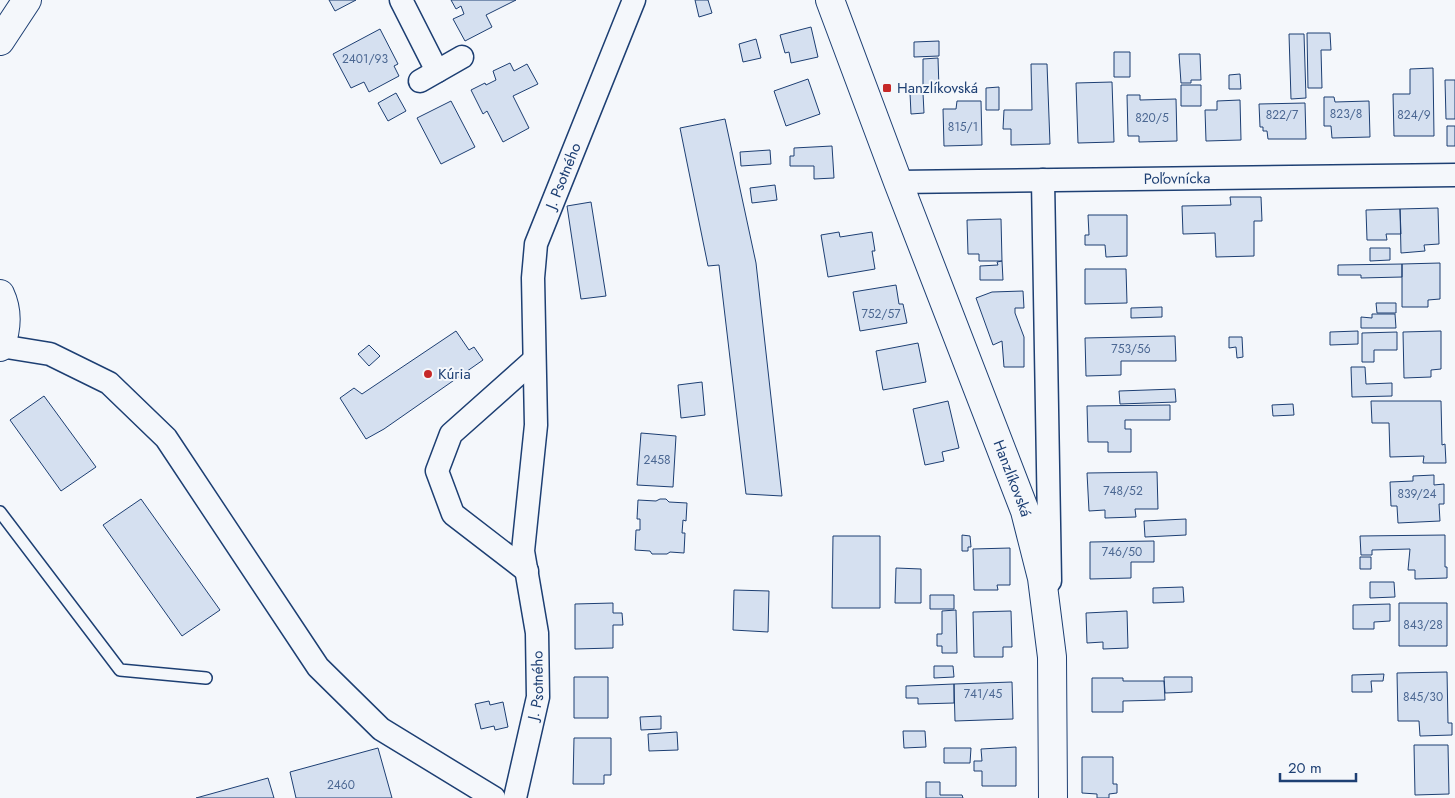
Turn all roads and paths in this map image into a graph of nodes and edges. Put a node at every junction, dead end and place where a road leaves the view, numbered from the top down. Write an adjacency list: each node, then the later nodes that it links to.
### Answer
1 (27, 0): 5 (street)
2 (401, 0): 6 (street)
3 (634, 0): 12 (street, J. Psotného)
4 (830, 0): 9 (street, Hanzlíkovská)
5 (0, 41)
6 (462, 57)
7 (1455, 174): 8 (street, Poľovnícka)
8 (1043, 180): 9 (street, Poľovnícka); 15 (street, Hanzlíkovská)
9 (898, 182): 15 (street, Hanzlíkovská)
10 (0, 294): 11 (street)
11 (0, 346): 17 (street)
12 (534, 360): 14 (street, J. Psotného); 14 (street)
13 (0, 512): 16 (lane)
14 (526, 571): 18 (street, J. Psotného)
15 (1052, 657): 19 (street, Hanzlíkovská)
16 (206, 678)
17 (494, 798)
18 (515, 798)
19 (1053, 798)

